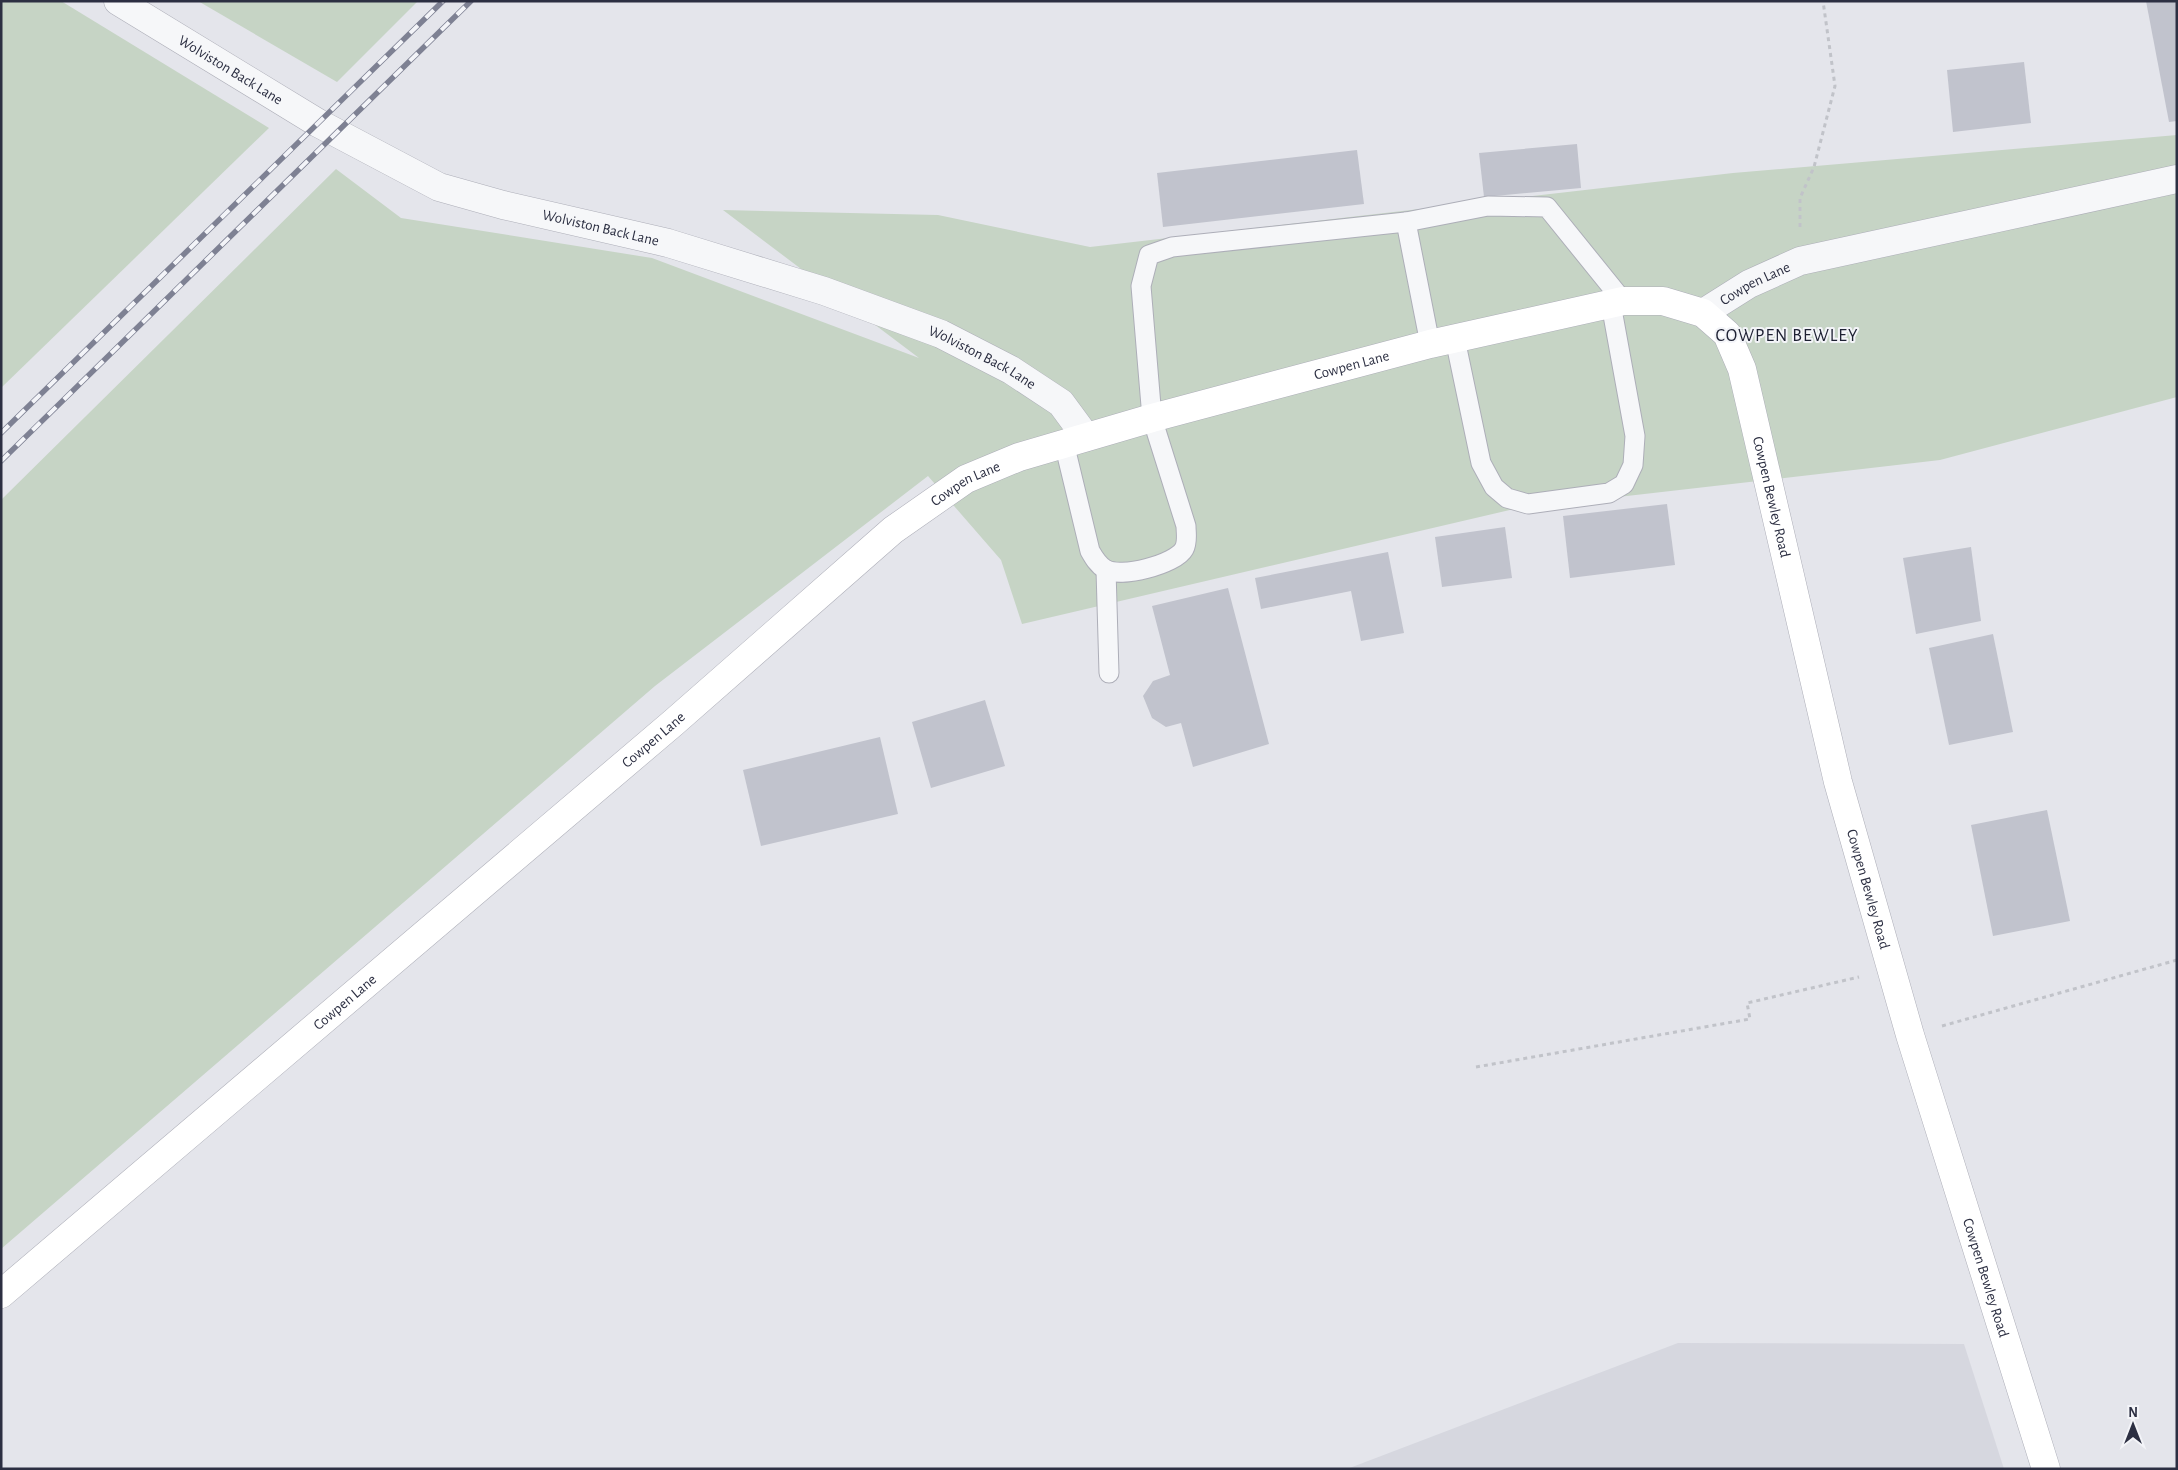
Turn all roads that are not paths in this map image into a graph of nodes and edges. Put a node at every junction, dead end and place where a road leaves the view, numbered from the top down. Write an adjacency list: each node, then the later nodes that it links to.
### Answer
1 (118, 1): 8 (street, Wolviston Back Lane)
2 (2177, 179): 5 (street, Cowpen Lane)
3 (1406, 222): 4 (lane); 6 (lane); 7 (lane)
4 (1617, 303): 5 (street, Cowpen Lane); 6 (street, Cowpen Lane); 6 (lane)
5 (1703, 313): 12 (street, Cowpen Bewley Road)
6 (1442, 342): 7 (street, Cowpen Lane)
7 (1152, 418): 8 (street, Cowpen Lane); 9 (lane)
8 (1075, 440): 9 (lane); 11 (street, Cowpen Lane)
9 (1106, 570): 10 (lane)
10 (1109, 673)
11 (1, 1294)
12 (2046, 1469)

